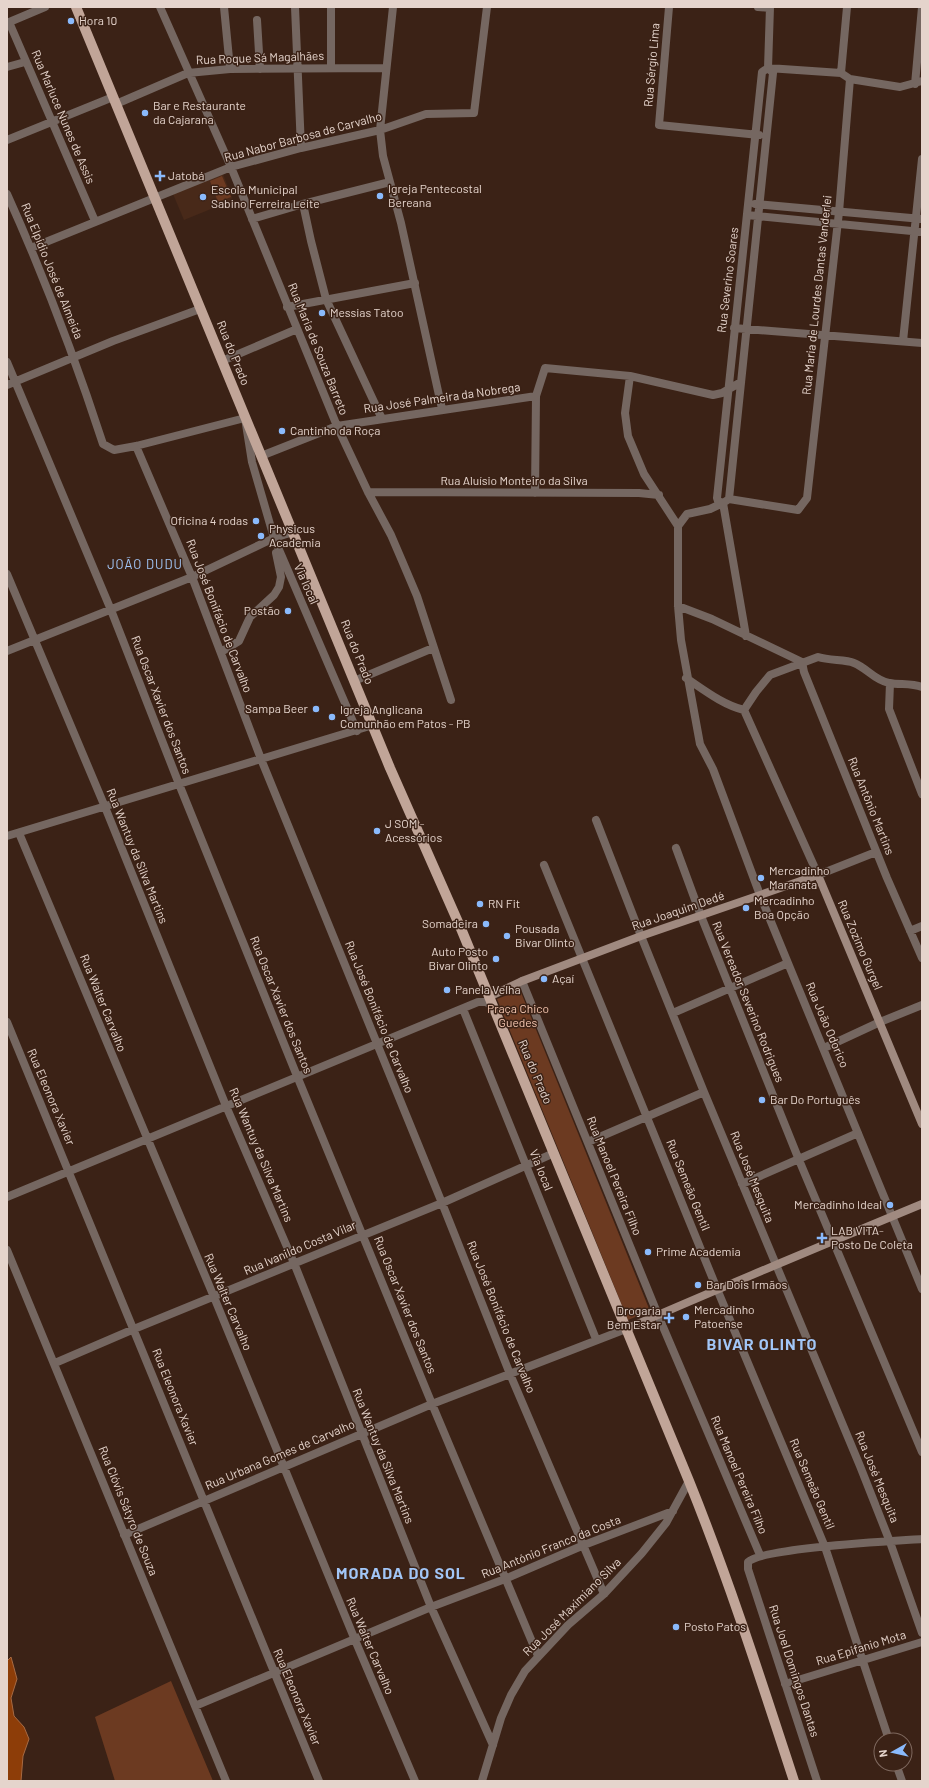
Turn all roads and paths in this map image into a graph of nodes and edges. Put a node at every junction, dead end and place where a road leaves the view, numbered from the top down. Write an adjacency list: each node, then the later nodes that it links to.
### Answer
1 (45, 7): 15 (street)
2 (76, 7): 28 (main road, Rua do Prado)
3 (160, 7): 24 (street, Rua Maria de Souza Barreto)
4 (224, 7): 22 (street)
5 (295, 7): 18 (street)
6 (331, 7): 19 (street)
7 (393, 7): 20 (street)
8 (486, 7): 30 (street, Rua Nabor Barbosa de Carvalho)
9 (669, 7): 31 (street, Rua Sérgio Lima)
10 (758, 7): 13 (street)
11 (847, 7): 25 (street)
12 (922, 7): 27 (street)
13 (770, 8): 21 (street, Rua Severino Soares)
14 (257, 20): 23 (street)
15 (8, 23): 16 (street, Rua Marluce Nunes de Assis)
16 (25, 62): 17 (street); 29 (street, Rua Marluce Nunes de Assis)
17 (7, 67)
18 (297, 68): 19 (street, Rua Roque Sá Magalhães); 23 (street, Rua Roque Sá Magalhães); 34 (street)
19 (331, 68): 20 (street, Rua Roque Sá Magalhães)
20 (386, 68): 30 (street)
21 (768, 68): 25 (street); 31 (street, Rua Severino Soares); 32 (street, Rua Severino Soares)
22 (230, 69): 23 (street, Rua Roque Sá Magalhães); 24 (street, Rua Roque Sá Magalhães)
23 (260, 69)
24 (188, 73): 28 (street, Rua Roque Sá Magalhães); 36 (street, Rua Maria de Souza Barreto)
25 (841, 73): 26 (street)
26 (850, 79): 27 (street); 44 (street, Rua Maria de Lourdes Dantas Vanderlei)
27 (919, 83)
28 (114, 100): 29 (street, Rua Roque Sá Magalhães); 40 (main road, Rua do Prado)
29 (51, 122): 33 (street, Rua Roque Sá Magalhães); 49 (street, Rua Marluce Nunes de Assis)
30 (380, 130): 34 (street, Rua Nabor Barbosa de Carvalho); 38 (street)
31 (755, 135): 32 (street); 42 (street, Rua Severino Soares)
32 (766, 137): 43 (street, Rua Severino Soares)
33 (7, 140)
34 (301, 148): 36 (street, Rua Nabor Barbosa de Carvalho)
35 (922, 159): 37 (street)
36 (231, 167): 40 (street, Rua Nabor Barbosa de Carvalho); 47 (street, Rua Maria de Souza Barreto)
37 (921, 174): 48 (street)
38 (390, 182): 41 (street); 53 (street)
39 (7, 194): 52 (street, Rua Elpídio José de Almeida)
40 (155, 197): 49 (street, Rua Nabor Barbosa de Carvalho); 56 (main road, Rua do Prado)
41 (303, 204): 47 (street); 54 (street)
42 (749, 204): 43 (street); 45 (street, Rua Severino Soares)
43 (760, 205): 44 (street); 46 (street, Rua Severino Soares)
44 (839, 212): 48 (street); 50 (street, Rua Maria de Lourdes Dantas Vanderlei)
45 (747, 215): 46 (street); 57 (street, Rua Severino Soares)
46 (759, 216): 50 (street); 59 (street, Rua Severino Soares)
47 (252, 219): 55 (street, Rua Maria de Souza Barreto)
48 (919, 219): 51 (street)
49 (95, 221): 52 (street, Rua Nabor Barbosa de Carvalho)
50 (837, 224): 51 (street); 60 (street, Rua Maria de Lourdes Dantas Vanderlei)
51 (918, 232): 61 (street)
52 (31, 248): 63 (street, Rua Elpídio José de Almeida)
53 (415, 283): 54 (street); 72 (street)
54 (326, 299): 55 (street); 74 (street)
55 (288, 307): 58 (street, Rua Maria de Souza Barreto)
56 (200, 308): 63 (street); 64 (main road, Rua do Prado)
57 (734, 328): 59 (street); 70 (street, Rua Severino Soares)
58 (297, 329): 64 (street); 75 (street, Rua Maria de Souza Barreto)
59 (747, 329): 60 (street); 68 (street, Rua Severino Soares)
60 (826, 335): 61 (street); 81 (street, Rua Maria de Lourdes Dantas Vanderlei)
61 (903, 341): 62 (street)
62 (922, 343)
63 (74, 357): 67 (street); 76 (street, Rua Elpídio José de Almeida)
64 (222, 361): 73 (main road, Rua do Prado)
65 (7, 362): 67 (street, Rua Oscar Xavier dos Santos)
66 (630, 376): 70 (street); 71 (street); 80 (street)
67 (16, 382): 69 (street); 88 (street, Rua Oscar Xavier dos Santos)
68 (741, 382): 70 (street); 81 (street, Rua Severino Soares)
69 (7, 386)
70 (728, 389): 81 (street, Rua Severino Soares)
71 (536, 396): 72 (street, Rua José Palmeira da Nobrega); 79 (street)
72 (442, 409): 74 (street, Rua José Palmeira da Nobrega)
73 (246, 418): 76 (street, Rua Elpídio José de Almeida); 77 (main road, Rua do Prado); 84 (street, Via local)
74 (382, 419): 75 (street, Rua José Palmeira da Nobrega)
75 (337, 426): 77 (street, Rua José Palmeira da Nobrega); 78 (street, Rua Maria de Souza Barreto)
76 (136, 446): 86 (street, Rua José Bonifácio de Carvalho)
77 (262, 456): 83 (main road, Rua do Prado)
78 (368, 492): 79 (street, Rua Aluísio Monteiro da Silva); 91 (street, Rua Maria de Souza Barreto)
79 (535, 493): 80 (street, Rua Aluísio Monteiro da Silva)
80 (659, 495): 82 (street)
81 (723, 500): 82 (street); 89 (street)
82 (678, 526): 87 (street, Rua João Odorico)
83 (293, 532): 84 (street); 96 (main road, Rua do Prado)
84 (274, 538): 86 (street); 93 (street); 102 (street, Via local)
85 (7, 574): 90 (street, Rua Wantuy da Silva Martins)
86 (192, 577): 88 (street); 93 (street, Rua José Bonifácio de Carvalho)
87 (678, 606): 89 (street); 95 (street, Rua João Odorico)
88 (111, 610): 90 (street); 104 (street, Rua Oscar Xavier dos Santos)
89 (746, 636): 94 (street)
90 (34, 640): 92 (street); 106 (street, Rua Wantuy da Silva Martins)
91 (433, 648): 96 (street); 99 (street, Rua Maria de Souza Barreto)
92 (7, 651)
93 (221, 652): 103 (street, Rua José Bonifácio de Carvalho)
94 (802, 662): 97 (street); 100 (street); 111 (street, Rua Antônio Martins)
95 (686, 678): 100 (street); 114 (street, Rua João Odorico)
96 (354, 681): 101 (main road, Rua do Prado)
97 (890, 683): 98 (street); 105 (street)
98 (922, 687)
99 (451, 700)
100 (744, 710): 113 (street, Rua Zozimo Gurgel)
101 (373, 725): 102 (street); 123 (main road, Rua do Prado)
102 (358, 731): 103 (street)
103 (261, 759): 104 (street); 132 (street, Rua José Bonifácio de Carvalho)
104 (179, 784): 106 (street); 134 (street, Rua Oscar Xavier dos Santos)
105 (922, 794)
106 (105, 807): 108 (street); 136 (street, Rua Wantuy da Silva Martins)
107 (596, 820): 118 (street, Rua José Mesquita)
108 (19, 833): 109 (street); 140 (street, Rua Walter Carvalho)
109 (7, 836)
110 (676, 848): 115 (street, Rua Vereador Severino Rodrigues)
111 (876, 852): 113 (street, Rua Joaquim Dedé); 117 (street, Rua Antônio Martins)
112 (544, 865): 120 (street, Rua Semeão Gentil)
113 (818, 876): 114 (street, Rua Joaquim Dedé); 131 (street, Rua Zozimo Gurgel)
114 (760, 895): 115 (street, Rua Joaquim Dedé); 121 (street, Rua João Odorico)
115 (700, 916): 118 (street, Rua Joaquim Dedé); 124 (street, Rua Vereador Severino Rodrigues)
116 (922, 926): 117 (street)
117 (910, 931): 119 (street, Rua Antônio Martins)
118 (641, 936): 120 (street, Rua Joaquim Dedé); 129 (street, Rua José Mesquita)
119 (922, 958)
120 (583, 959): 122 (street, Rua Joaquim Dedé); 137 (street, Rua Semeão Gentil)
121 (788, 963): 124 (street); 133 (street, Rua João Odorico)
122 (522, 981): 126 (street, Rua Joaquim Dedé); 141 (street, Rua Manoel Pereira Filho)
123 (485, 986): 125 (street); 126 (main road, Rua do Prado)
124 (730, 989): 129 (street); 143 (street, Rua Vereador Severino Rodrigues)
125 (478, 1002): 126 (street); 128 (street)
126 (491, 1002): 142 (main road, Rua do Prado)
127 (922, 1005): 131 (street)
128 (463, 1009): 132 (street); 144 (street, Via local)
129 (673, 1013): 135 (street, Rua José Mesquita)
130 (7, 1022): 145 (street, Rua Eleonora Xavier)
131 (880, 1022): 133 (street); 138 (street, Rua Zozimo Gurgel)
132 (376, 1044): 134 (street); 148 (street, Rua José Bonifácio de Carvalho)
133 (824, 1048): 139 (street, Rua João Odorico)
134 (297, 1076): 136 (street); 151 (street, Rua Oscar Xavier dos Santos)
135 (704, 1092): 137 (street); 146 (street, Rua José Mesquita)
136 (226, 1106): 140 (street); 154 (street, Rua Wantuy da Silva Martins)
137 (648, 1118): 141 (street); 156 (street, Rua Semeão Gentil)
138 (922, 1124)
139 (858, 1133): 143 (street); 150 (street, Rua João Odorico)
140 (146, 1138): 145 (street); 158 (street, Rua Walter Carvalho)
141 (588, 1142): 159 (street, Rua Manoel Pereira Filho)
142 (554, 1153): 144 (street, Rua Ivanildo Costa Vilar); 160 (main road, Rua do Prado)
143 (799, 1160): 146 (street); 152 (street, Rua Vereador Severino Rodrigues)
144 (526, 1166): 148 (street, Rua Ivanildo Costa Vilar); 162 (street, Via local)
145 (69, 1171): 147 (street); 161 (street, Rua Eleonora Xavier)
146 (742, 1184): 155 (street, Rua José Mesquita)
147 (7, 1197)
148 (442, 1203): 151 (street, Rua Ivanildo Costa Vilar); 164 (street, Rua José Bonifácio de Carvalho)
149 (922, 1204): 150 (street)
150 (892, 1216): 152 (street); 157 (street, Rua João Odorico)
151 (363, 1234): 154 (street, Rua Ivanildo Costa Vilar); 165 (street, Rua Oscar Xavier dos Santos)
152 (834, 1241): 155 (street); 167 (street, Rua Vereador Severino Rodrigues)
153 (7, 1250): 163 (street, Rua Clóvis Sátyro de Souza)
154 (294, 1263): 158 (street, Rua Ivanildo Costa Vilar); 166 (street, Rua Wantuy da Silva Martins)
155 (776, 1266): 156 (street); 174 (street, Rua José Mesquita)
156 (717, 1289): 159 (street); 176 (street, Rua Semeão Gentil)
157 (922, 1289)
158 (214, 1297): 161 (street, Rua Ivanildo Costa Vilar); 168 (street, Rua Walter Carvalho)
159 (658, 1315): 160 (street); 177 (street, Rua Manoel Pereira Filho)
160 (626, 1328): 162 (street, Rua Urbana Gomes de Carvalho); 169 (main road, Rua do Prado)
161 (134, 1329): 163 (street, Rua Ivanildo Costa Vilar); 170 (street, Rua Eleonora Xavier)
162 (596, 1339): 164 (street, Rua Urbana Gomes de Carvalho)
163 (55, 1363): 172 (street, Rua Clóvis Sátyro de Souza)
164 (510, 1374): 165 (street, Rua Urbana Gomes de Carvalho); 175 (street, Rua José Bonifácio de Carvalho)
165 (432, 1404): 166 (street, Rua Urbana Gomes de Carvalho); 178 (street, Rua Oscar Xavier dos Santos)
166 (361, 1434): 168 (street, Rua Urbana Gomes de Carvalho); 180 (street, Rua Wantuy da Silva Martins)
167 (922, 1452)
168 (283, 1468): 170 (street, Rua Urbana Gomes de Carvalho); 182 (street, Rua Walter Carvalho)
169 (689, 1481): 171 (street, Rua José Maximiano Silva); 195 (main road, Rua do Prado)
170 (204, 1500): 172 (street, Rua Urbana Gomes de Carvalho); 186 (street, Rua Eleonora Xavier)
171 (673, 1511): 175 (street, Rua António Franco da Costa); 179 (street, Rua José Maximiano Silva)
172 (124, 1535): 188 (street, Rua Clóvis Sátyro de Souza)
173 (922, 1539): 174 (street)
174 (890, 1542): 176 (street); 181 (street, Rua José Mesquita)
175 (584, 1545): 178 (street, Rua António Franco da Costa); 179 (street, Rua José Bonifácio de Carvalho)
176 (825, 1547): 177 (street); 185 (street, Rua Semeão Gentil)
177 (760, 1555): 187 (street, Rua Joel Domingos Dantas)
178 (505, 1579): 180 (street, Rua António Franco da Costa); 184 (street, Rua Oscar Xavier dos Santos)
179 (604, 1594): 184 (street, Rua José Maximiano Silva)
180 (431, 1607): 182 (street, Rua António Franco da Costa); 190 (street, Rua Wantuy da Silva Martins)
181 (922, 1633)
182 (354, 1640): 186 (street, Rua António Franco da Costa); 193 (street, Rua Walter Carvalho)
183 (922, 1642): 185 (street, Rua Epifanio Mota)
184 (538, 1656): 190 (street, Rua José Maximiano Silva)
185 (862, 1660): 187 (street, Rua Epifanio Mota); 189 (street, Rua Semeão Gentil)
186 (274, 1672): 188 (street, Rua António Franco da Costa); 192 (street, Rua Eleonora Xavier)
187 (785, 1684): 196 (street, Rua Joel Domingos Dantas)
188 (195, 1706): 191 (street, Rua Clóvis Sátyro de Souza)
189 (886, 1732)
190 (493, 1746): 194 (street, Rua José Maximiano Silva)
191 (226, 1781)
192 (320, 1781)
193 (415, 1781)
194 (482, 1781)
195 (794, 1781)
196 (817, 1781)

